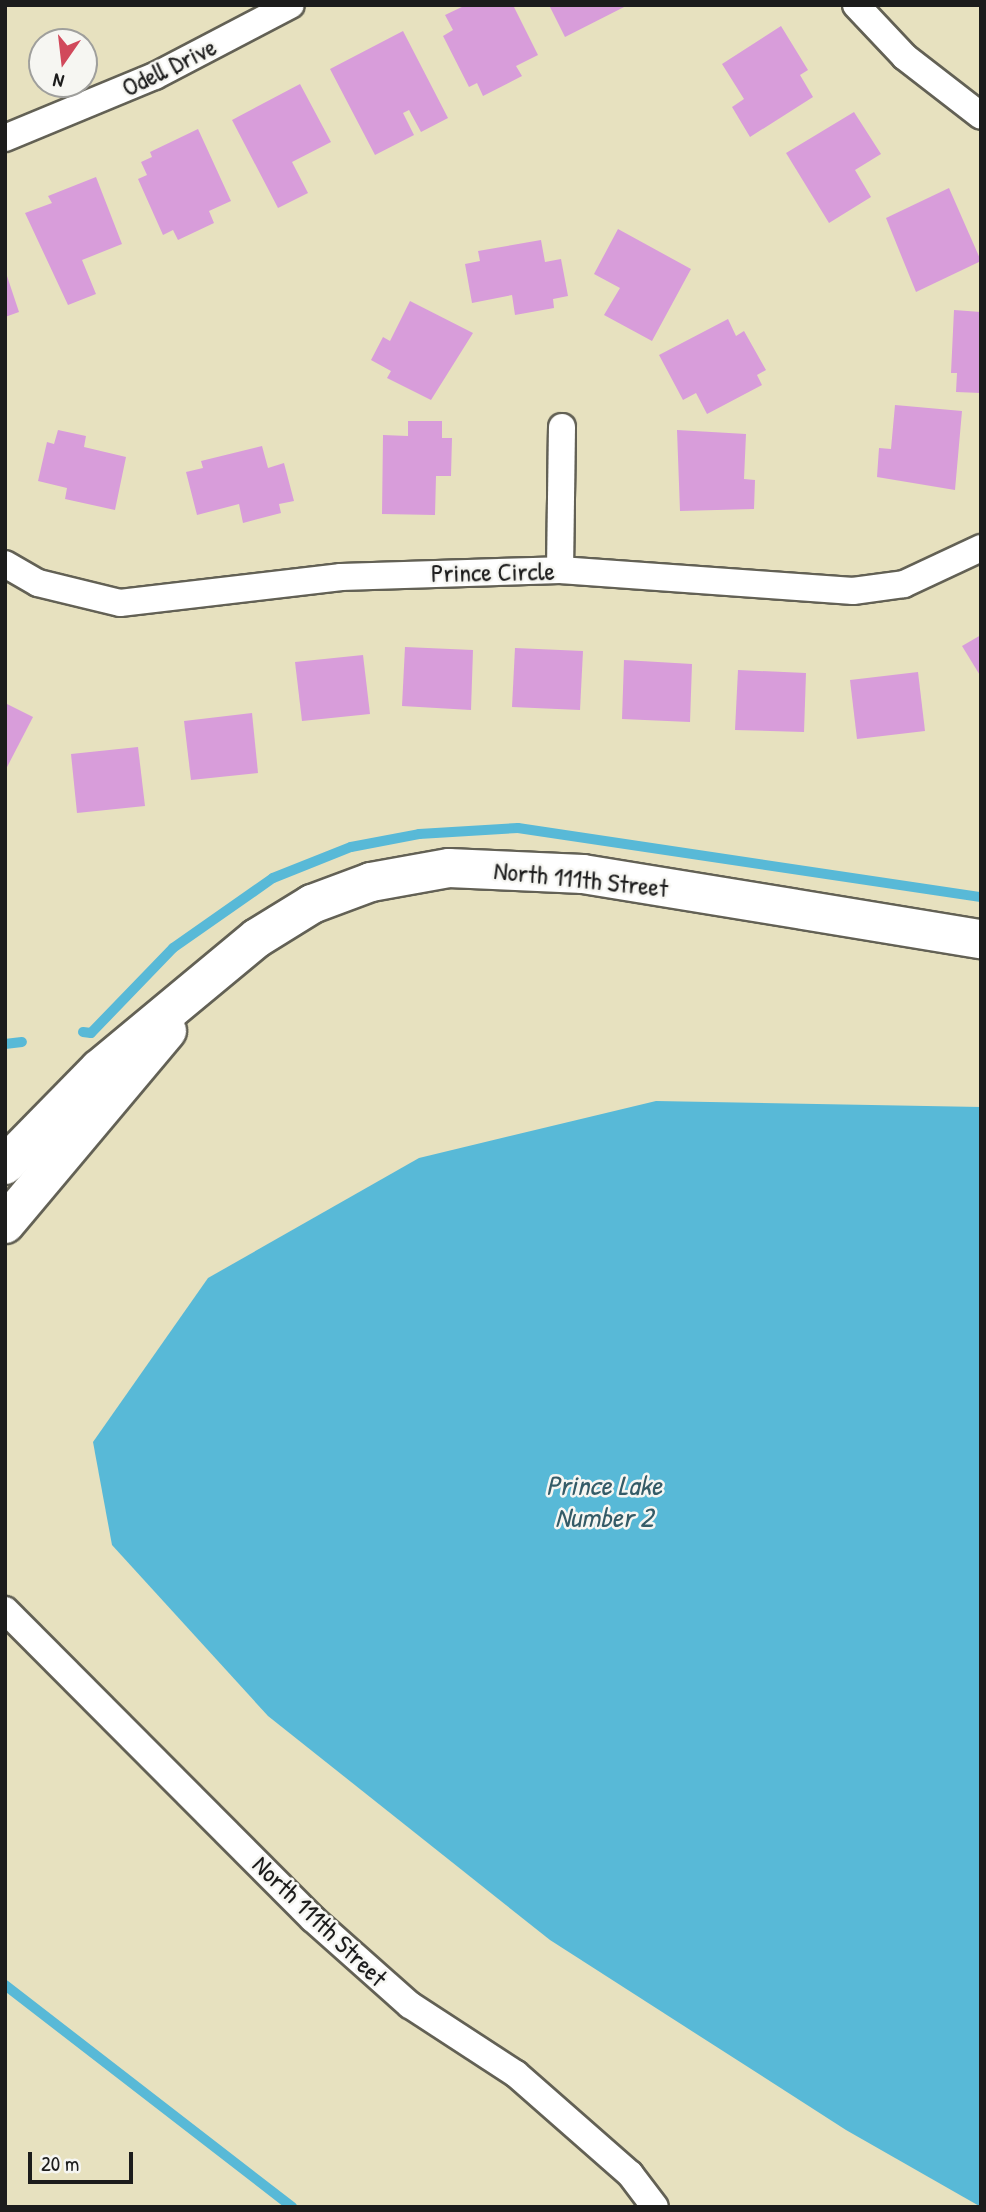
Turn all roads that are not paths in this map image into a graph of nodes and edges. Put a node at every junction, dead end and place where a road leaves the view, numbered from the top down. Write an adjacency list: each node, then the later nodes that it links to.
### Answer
1 (291, 5): 4 (street, Odell Drive)
2 (856, 5): 3 (street)
3 (981, 116)
4 (5, 138)
5 (562, 426): 8 (street)
6 (981, 548): 8 (street, Prince Circle)
7 (5, 564): 8 (street, Prince Circle)
8 (560, 570)
9 (981, 939): 10 (street, North 111th Street)
10 (206, 979): 11 (street, North 111th Street); 12 (street, North 111th Street)
11 (5, 1166)
12 (5, 1224)
13 (5, 1610): 14 (street, North 111th Street)
14 (655, 2207)

